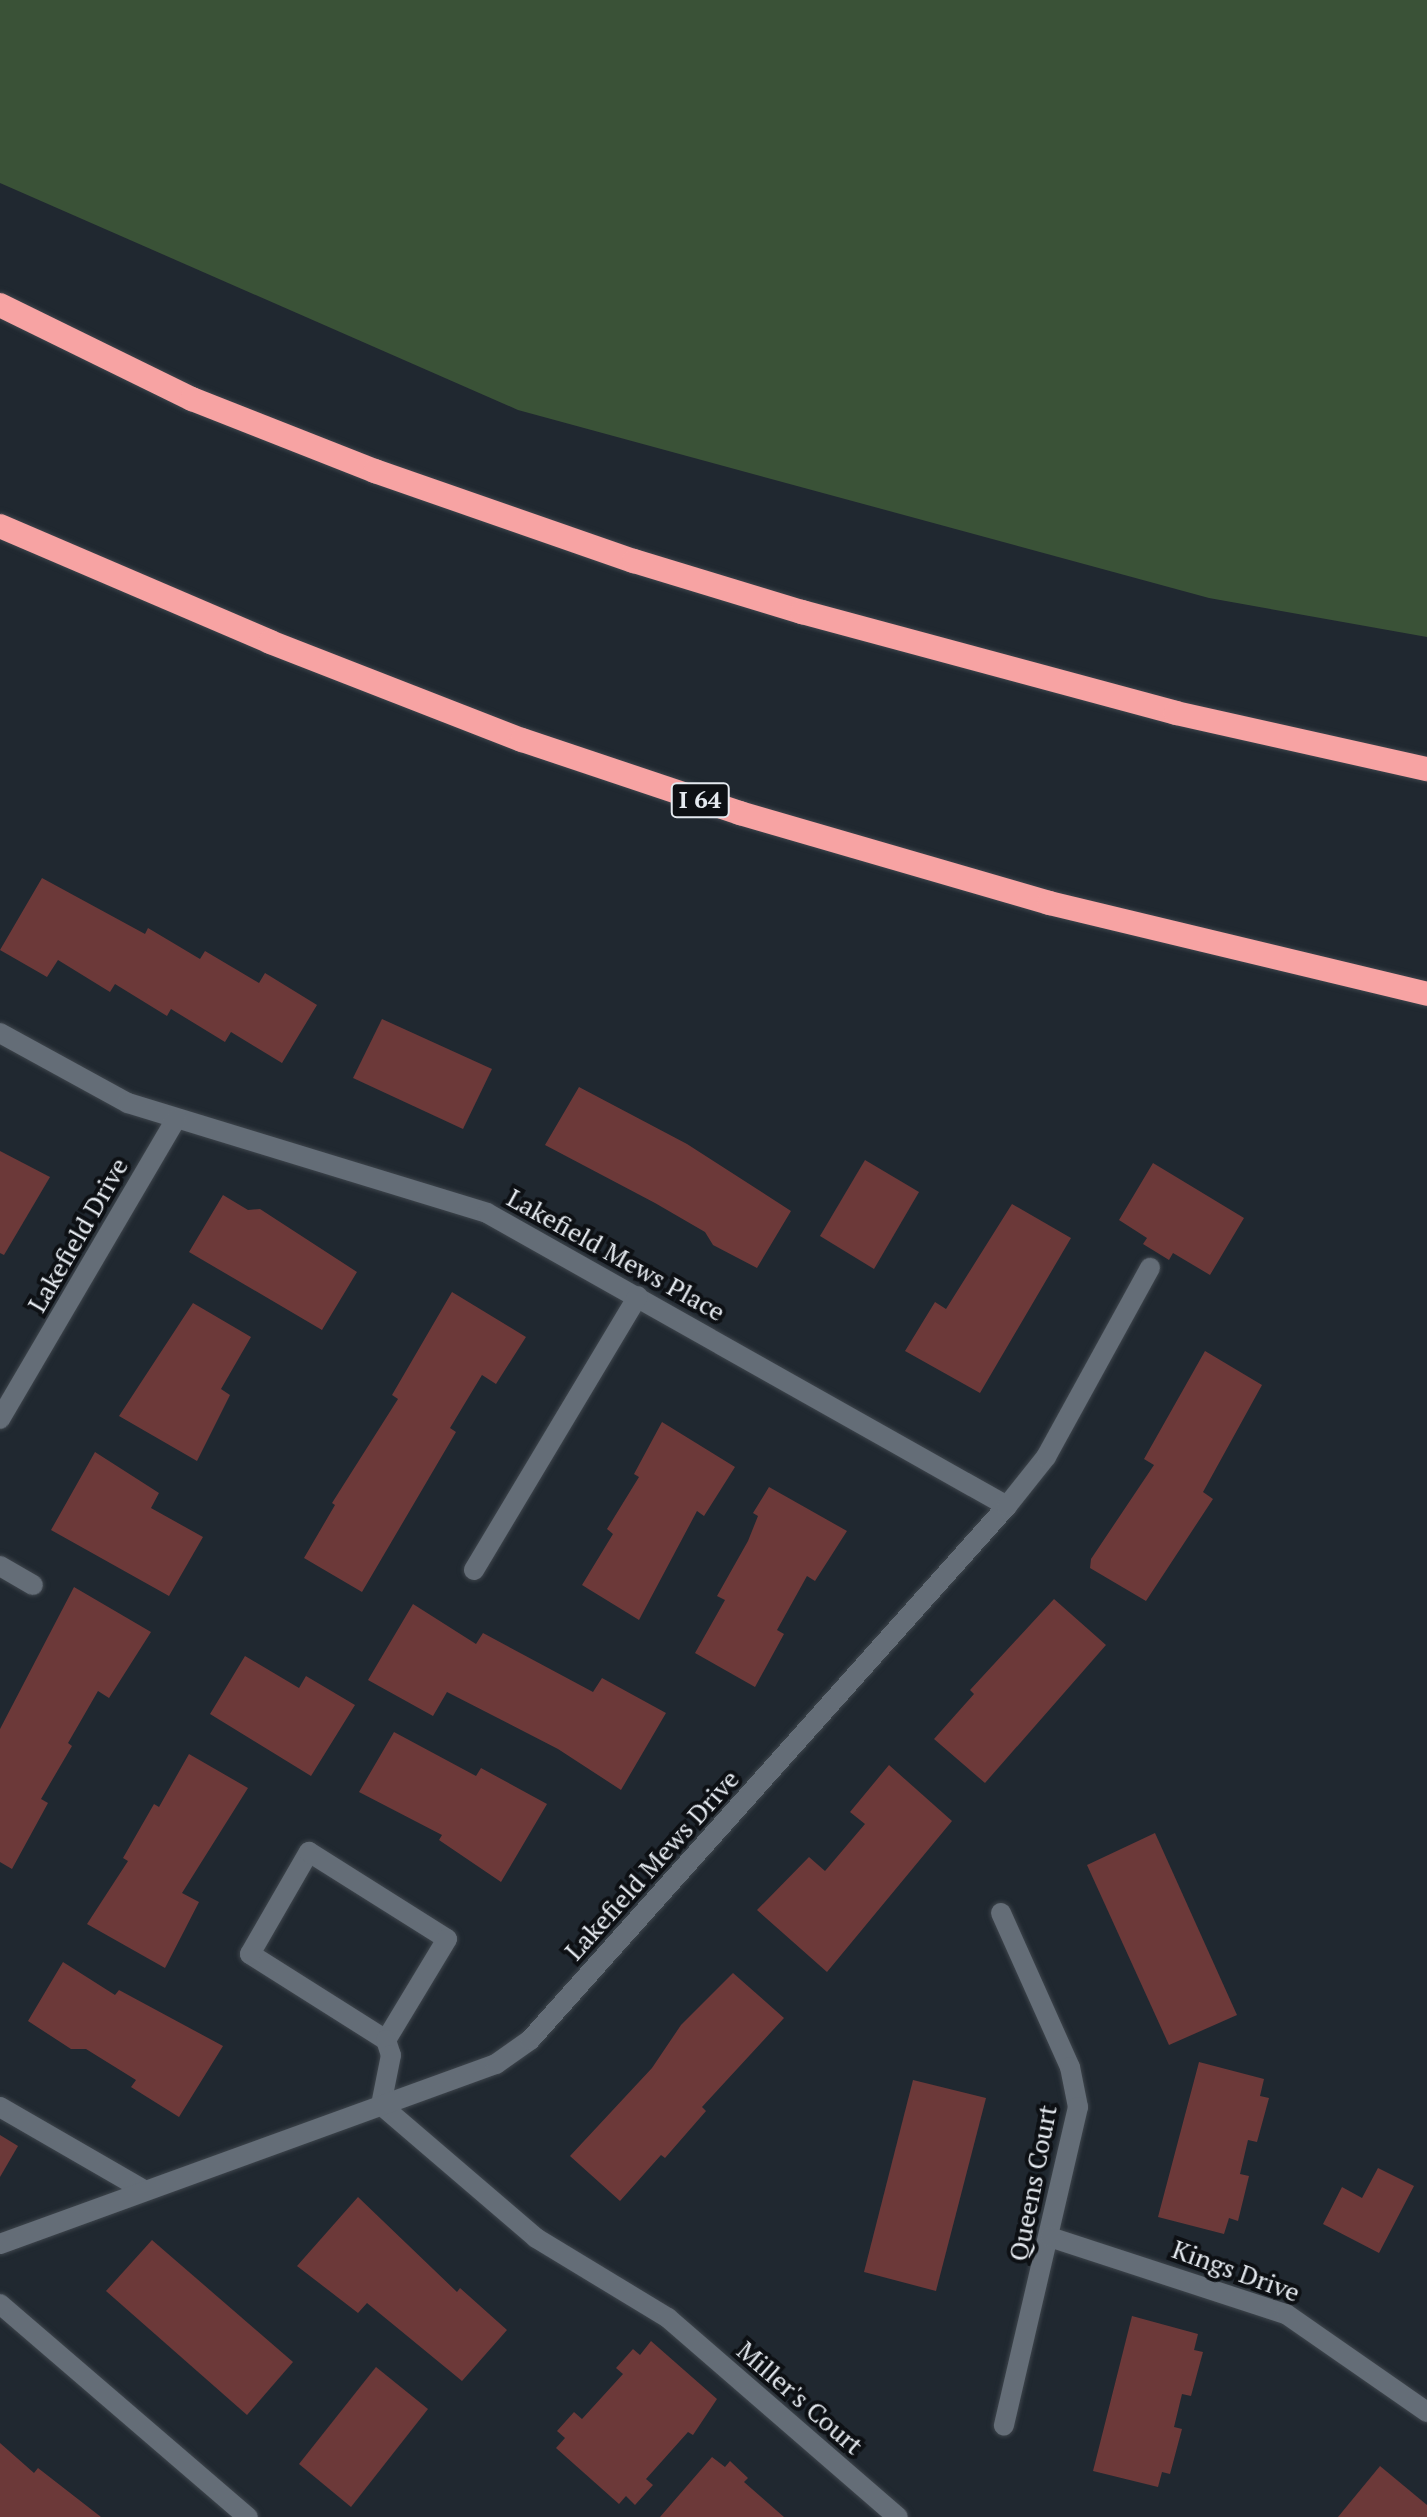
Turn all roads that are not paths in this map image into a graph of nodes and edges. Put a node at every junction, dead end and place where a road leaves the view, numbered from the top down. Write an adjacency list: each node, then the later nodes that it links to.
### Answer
1 (0, 305): 3 (highway)
2 (0, 526): 4 (highway, I 64)
3 (1427, 769)
4 (1427, 994)
5 (0, 1033): 6 (street, Lakefield Mews Place)
6 (176, 1119): 8 (street, Lakefield Mews Place); 9 (street, Lakefield Drive)
7 (1150, 1268): 10 (street, Lakefield Mews Drive)
8 (638, 1296): 10 (street, Lakefield Mews Place); 12 (street)
9 (0, 1419)
10 (1007, 1506): 16 (street, Lakefield Mews Drive)
11 (0, 1566): 13 (street)
12 (474, 1570)
13 (33, 1585)
14 (1001, 1913): 19 (street, Queens Court)
15 (386, 2040): 15 (street); 16 (street)
16 (381, 2105): 18 (street, Lakefield Mews Drive); 25 (street, Miller's Court)
17 (0, 2107): 18 (street)
18 (144, 2190): 20 (street, Lakefield Mews Drive)
19 (1050, 2237): 22 (street, Kings Drive); 23 (street, Queens Court)
20 (0, 2244)
21 (0, 2304): 24 (street)
22 (1427, 2412)
23 (1004, 2426)
24 (248, 2517)
25 (898, 2517)

